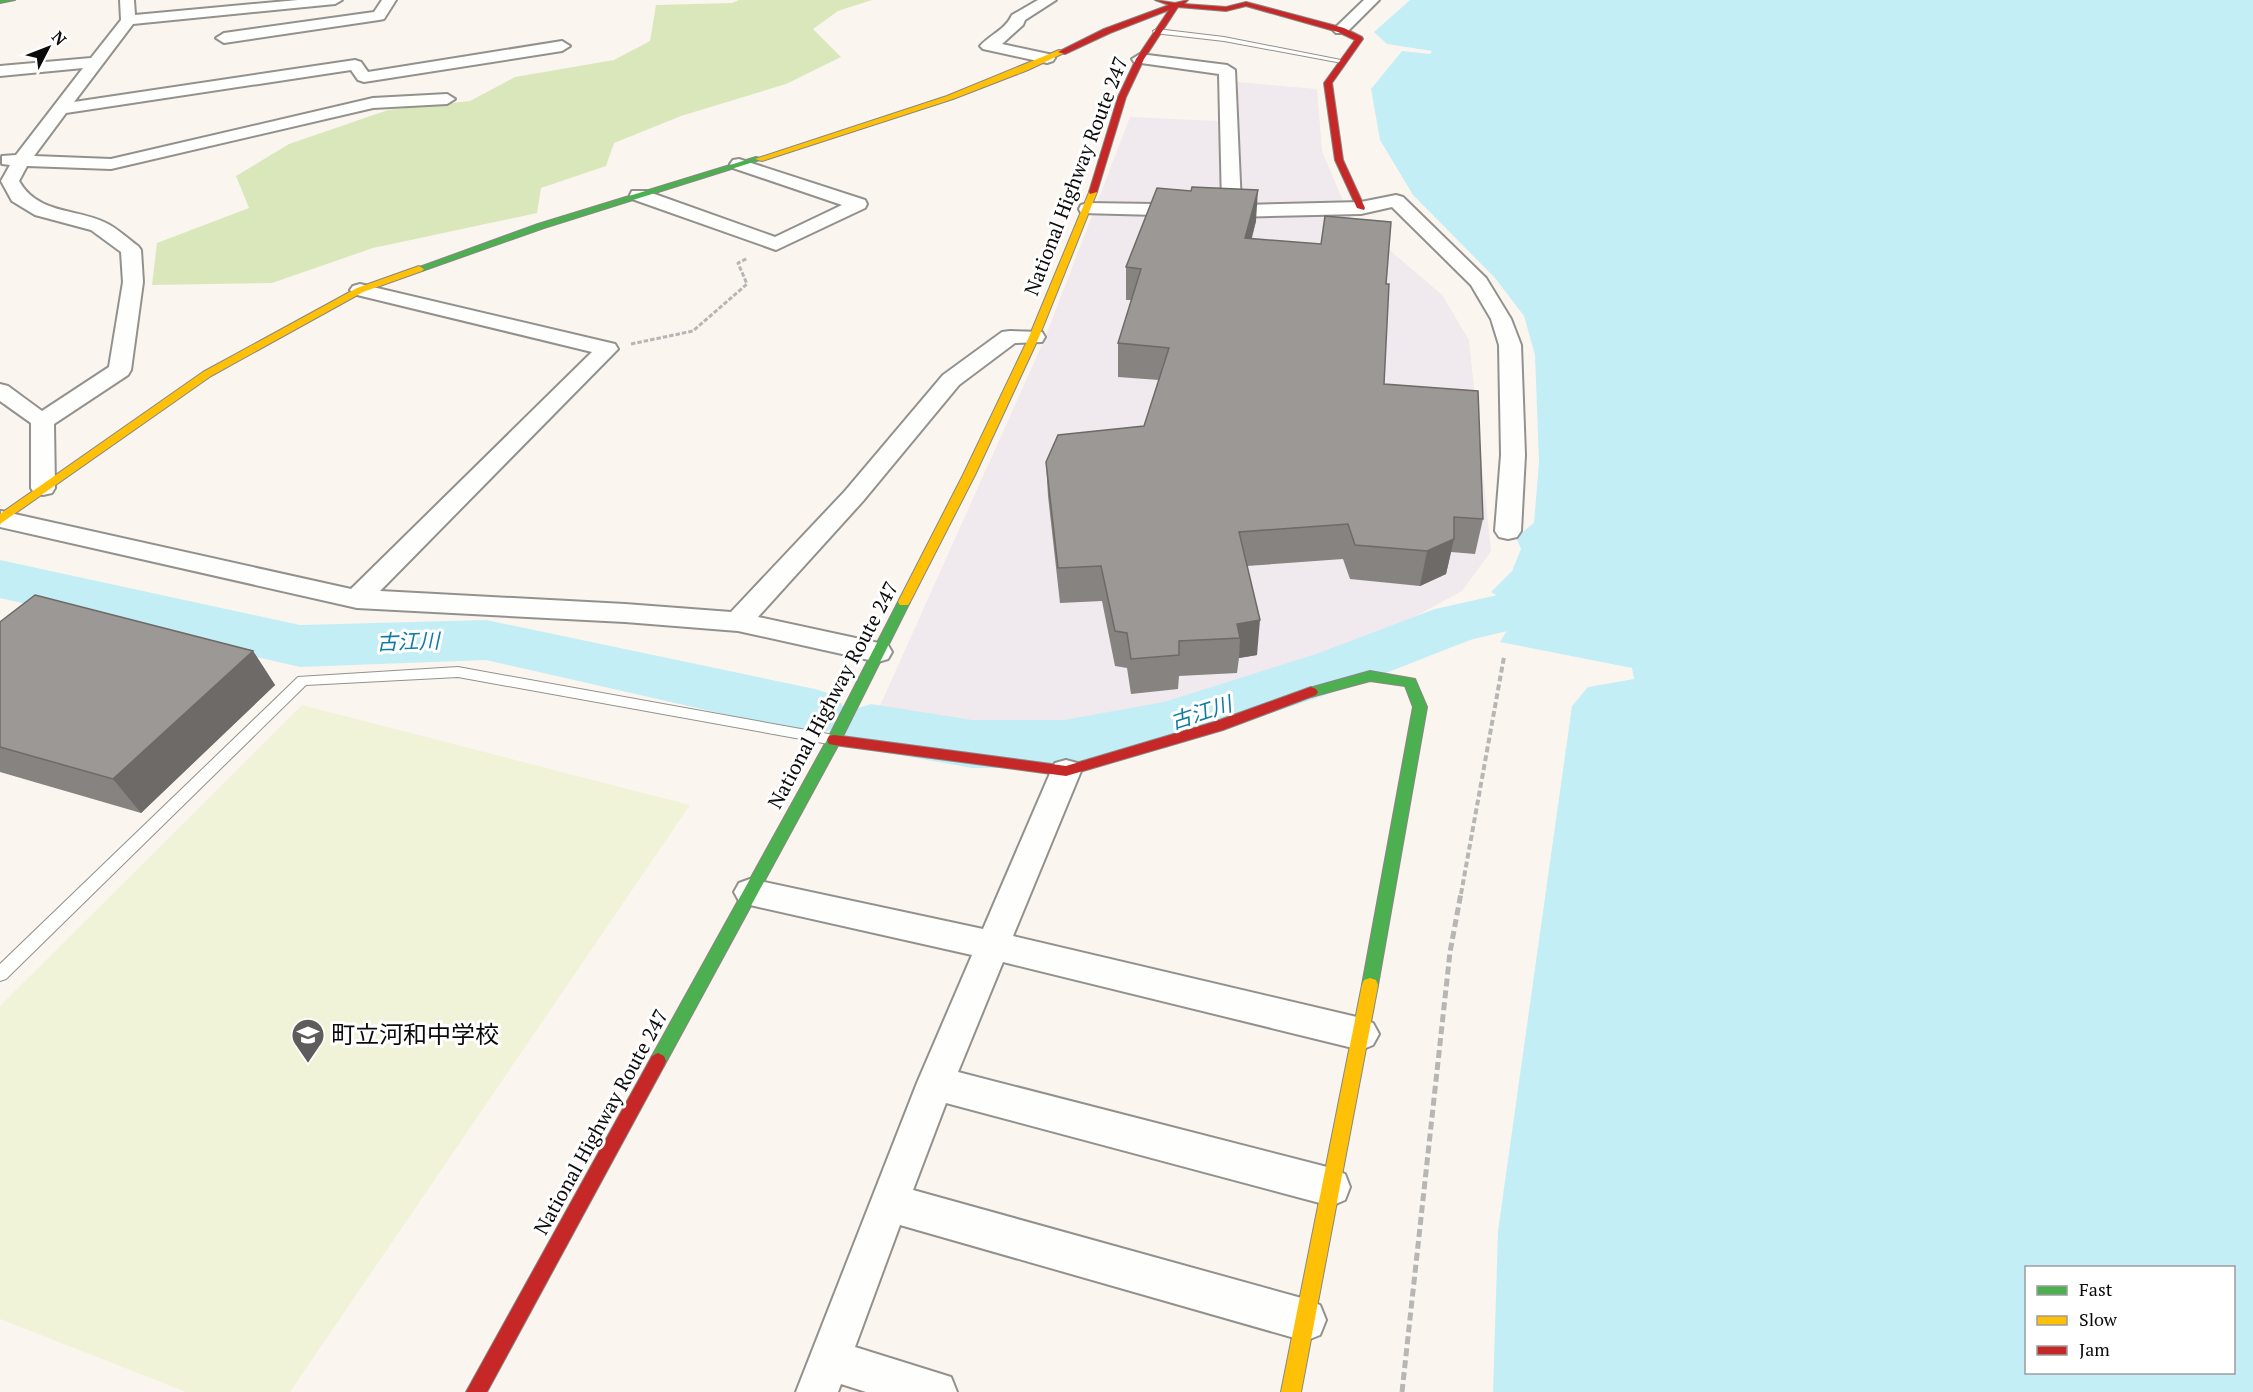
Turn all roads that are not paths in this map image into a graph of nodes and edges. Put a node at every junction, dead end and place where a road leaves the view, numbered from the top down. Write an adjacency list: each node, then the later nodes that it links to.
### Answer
1 (12, 0): 8 (main road)
2 (127, 0): 10 (street)
3 (335, 0): 10 (street)
4 (389, 0): 13 (street)
5 (1049, 0): 15 (street)
6 (1158, 0): 9 (main road)
7 (1372, 0): 11 (street)
8 (0, 1)
9 (1180, 2): 11 (main road); 12 (main road, National Highway Route 247); 15 (main road)
10 (128, 20): 18 (street)
11 (1341, 30): 17 (main road)
12 (1157, 31): 16 (main road, National Highway Route 247); 17 (lane)
13 (224, 38)
14 (562, 46): 21 (street)
15 (1047, 58): 24 (main road)
16 (1140, 60): 27 (main road, National Highway Route 247); 28 (street)
17 (1342, 61): 26 (main road)
18 (96, 62): 19 (street); 21 (street)
19 (0, 71)
20 (447, 99): 23 (street)
21 (62, 109): 23 (street)
22 (0, 159): 23 (street)
23 (21, 161): 32 (street)
24 (739, 164): 25 (main road); 25 (street)
25 (639, 195): 29 (main road)
26 (1361, 208): 28 (street); 35 (street)
27 (1088, 209): 28 (street); 30 (main road, National Highway Route 247)
28 (1232, 211)
29 (360, 290): 33 (main road); 36 (street)
30 (1034, 337): 37 (street); 38 (main road, National Highway Route 247)
31 (0, 391): 32 (street)
32 (42, 421): 33 (street)
33 (43, 488): 34 (main road)
34 (1, 519): 36 (street)
35 (1508, 531)
36 (357, 599): 37 (street)
37 (738, 622): 38 (street)
38 (878, 652): 39 (main road, National Highway Route 247)
39 (834, 740): 40 (main road); 41 (main road, National Highway Route 247); 43 (lane)
40 (1066, 771): 42 (street); 44 (main road)
41 (750, 891): 42 (street); 50 (main road, National Highway Route 247)
42 (992, 945): 44 (street); 45 (street)
43 (0, 974)
44 (1360, 1034): 46 (main road)
45 (935, 1083): 46 (street); 47 (street)
46 (1331, 1187): 48 (main road)
47 (891, 1203): 48 (street); 49 (street)
48 (1305, 1320): 52 (main road)
49 (824, 1376): 51 (street)
50 (476, 1392)
51 (936, 1392)
52 (1291, 1392)

